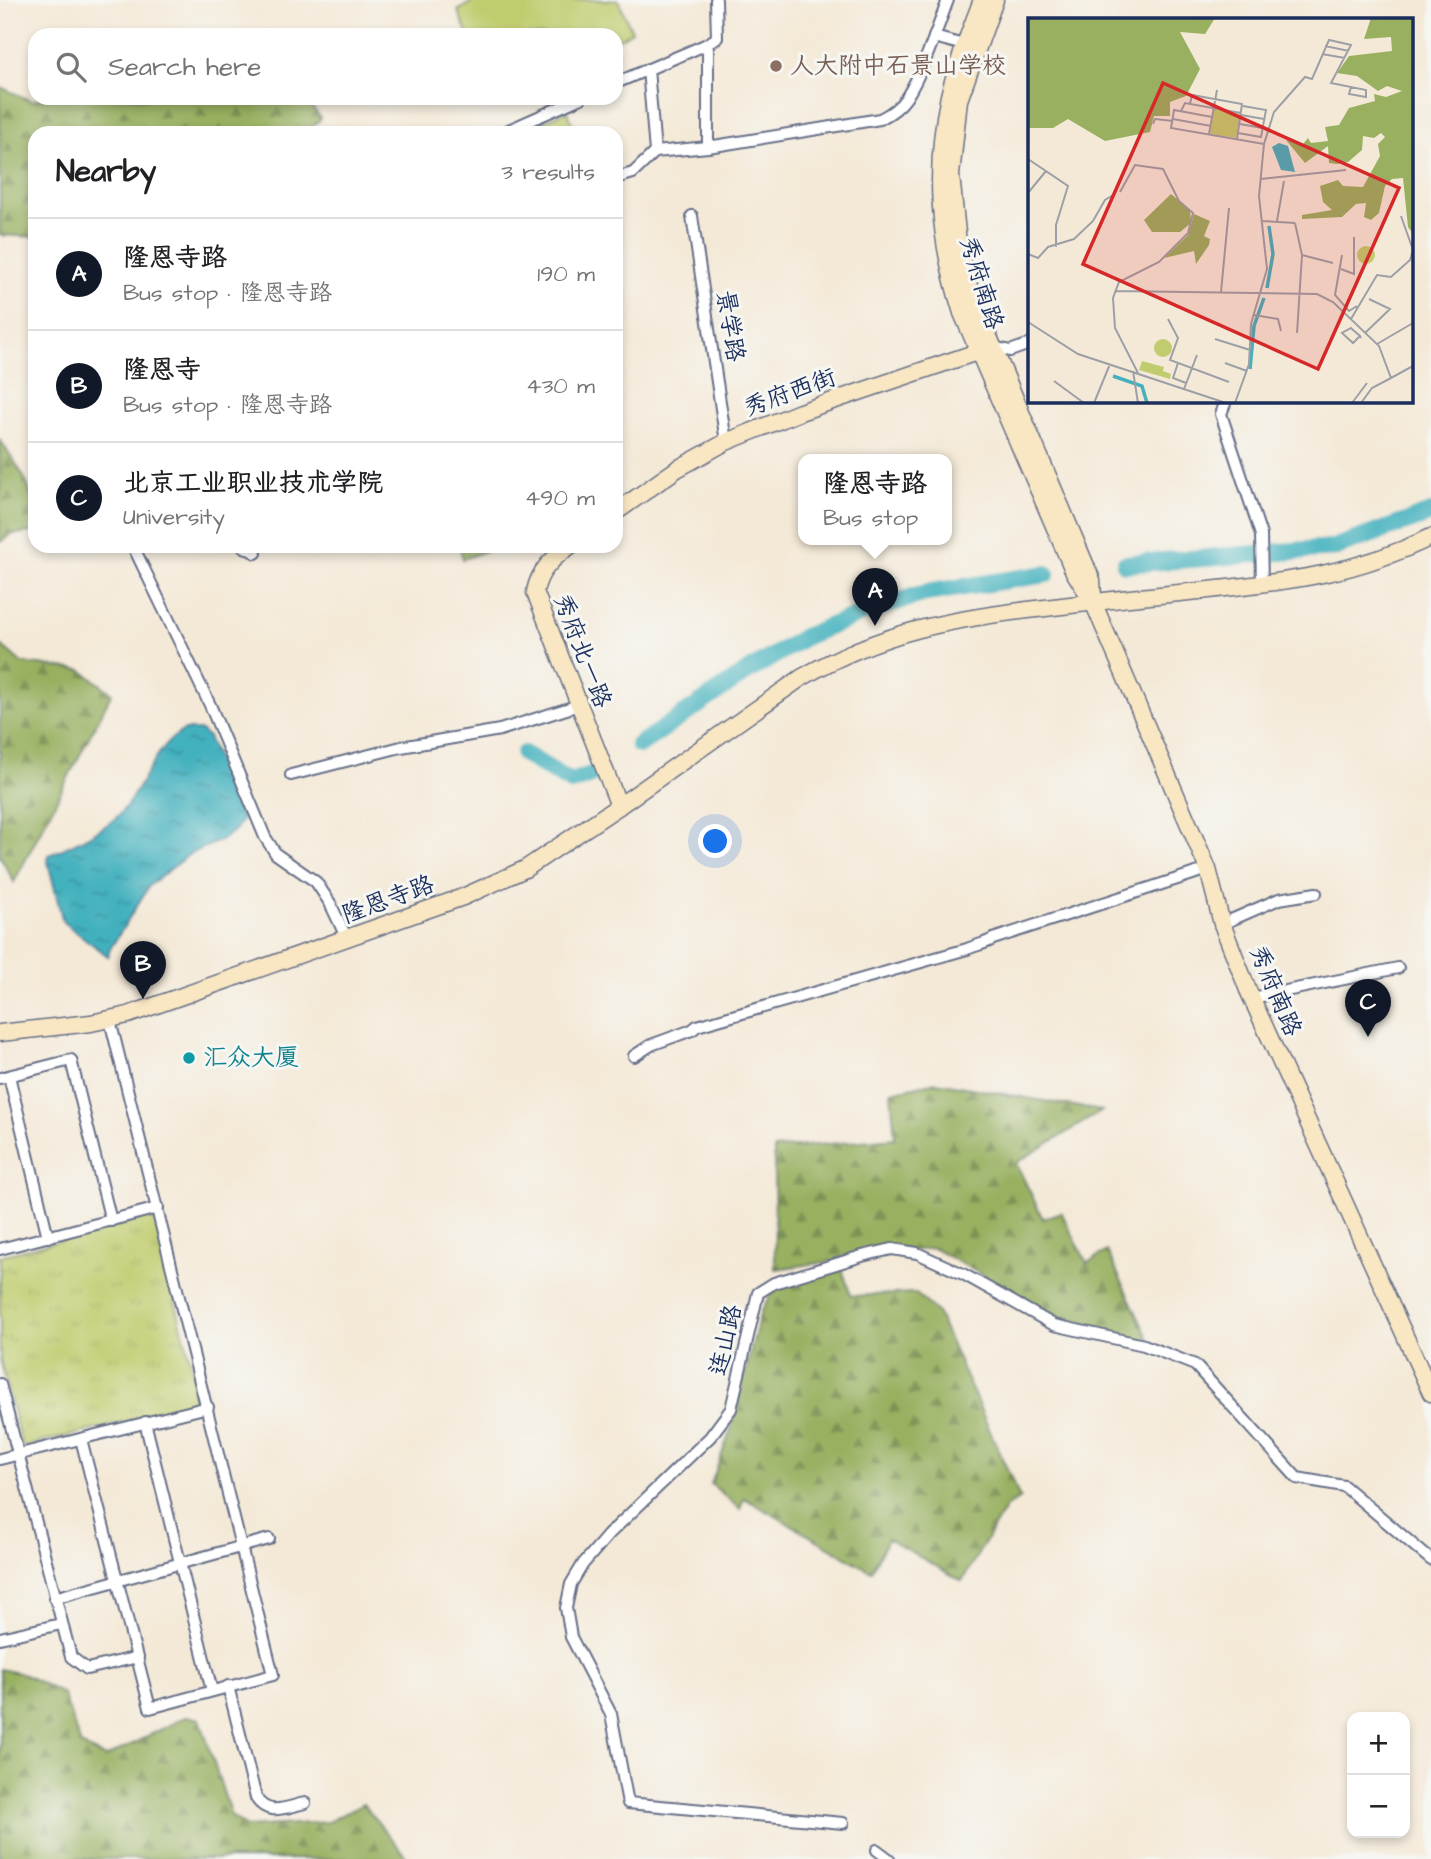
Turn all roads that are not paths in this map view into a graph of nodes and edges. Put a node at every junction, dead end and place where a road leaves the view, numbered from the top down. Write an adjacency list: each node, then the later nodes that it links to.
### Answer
1 (716, 0): 6 (street)
2 (948, 0): 5 (street)
3 (982, 0): 7 (street, 秀府南路)
4 (995, 0): 7 (street, 秀府南路)
5 (934, 37): 7 (street); 12 (street)
6 (705, 45): 8 (street); 12 (street)
7 (971, 47): 17 (street, 秀府南路)
8 (648, 69): 9 (street); 13 (street)
9 (623, 80)
10 (565, 105): 11 (street)
11 (518, 126)
12 (708, 147): 13 (street)
13 (655, 152): 14 (street)
14 (623, 176)
15 (692, 216): 19 (street, 景学路)
16 (1028, 345): 17 (street)
17 (986, 349): 19 (street, 秀府西街); 26 (street, 秀府南路)
18 (1226, 402): 25 (street)
19 (726, 442): 20 (street, 秀府西街)
20 (623, 507)
21 (1431, 537): 25 (street, 隆恩寺路)
22 (136, 553): 33 (street)
23 (560, 553): 24 (street)
24 (540, 578): 27 (street, 秀府北一路); 29 (street, 秀府北一路)
25 (1262, 580): 26 (street, 隆恩寺路)
26 (1093, 602): 29 (street, 隆恩寺路); 30 (street, 秀府南路)
27 (579, 705): 28 (street); 29 (street, 秀府北一路)
28 (291, 775)
29 (624, 803): 33 (street, 隆恩寺路)
30 (1208, 869): 32 (street, 秀府南路); 38 (street)
31 (1315, 893): 32 (street)
32 (1222, 924): 35 (street, 秀府南路)
33 (347, 939): 36 (street, 隆恩寺路)
34 (1398, 968): 35 (street)
35 (1252, 998): 45 (street, 秀府南路)
36 (110, 1020): 37 (street, 隆恩寺路); 40 (street)
37 (0, 1033)
38 (634, 1056)
39 (4, 1077): 41 (street); 42 (street)
40 (158, 1208): 41 (street); 46 (street)
41 (111, 1221): 42 (street)
42 (48, 1237): 43 (street)
43 (0, 1249)
44 (0, 1384): 49 (street)
45 (1431, 1393)
46 (208, 1407): 47 (street); 52 (street)
47 (145, 1422): 48 (street); 54 (street)
48 (81, 1439): 49 (street); 55 (street)
49 (17, 1455): 50 (street); 56 (street)
50 (0, 1459)
51 (269, 1539): 52 (street)
52 (241, 1548): 54 (street); 60 (street)
53 (1431, 1560): 63 (street, 连山路)
54 (180, 1564): 55 (street); 61 (street)
55 (118, 1580): 56 (street); 59 (street)
56 (54, 1598): 57 (street)
57 (61, 1624): 58 (street); 59 (street)
58 (0, 1638)
59 (138, 1657): 61 (street)
60 (228, 1686): 61 (street); 62 (street)
61 (212, 1691)
62 (305, 1803)
63 (843, 1823)
64 (877, 1850): 65 (street)
65 (889, 1859)

